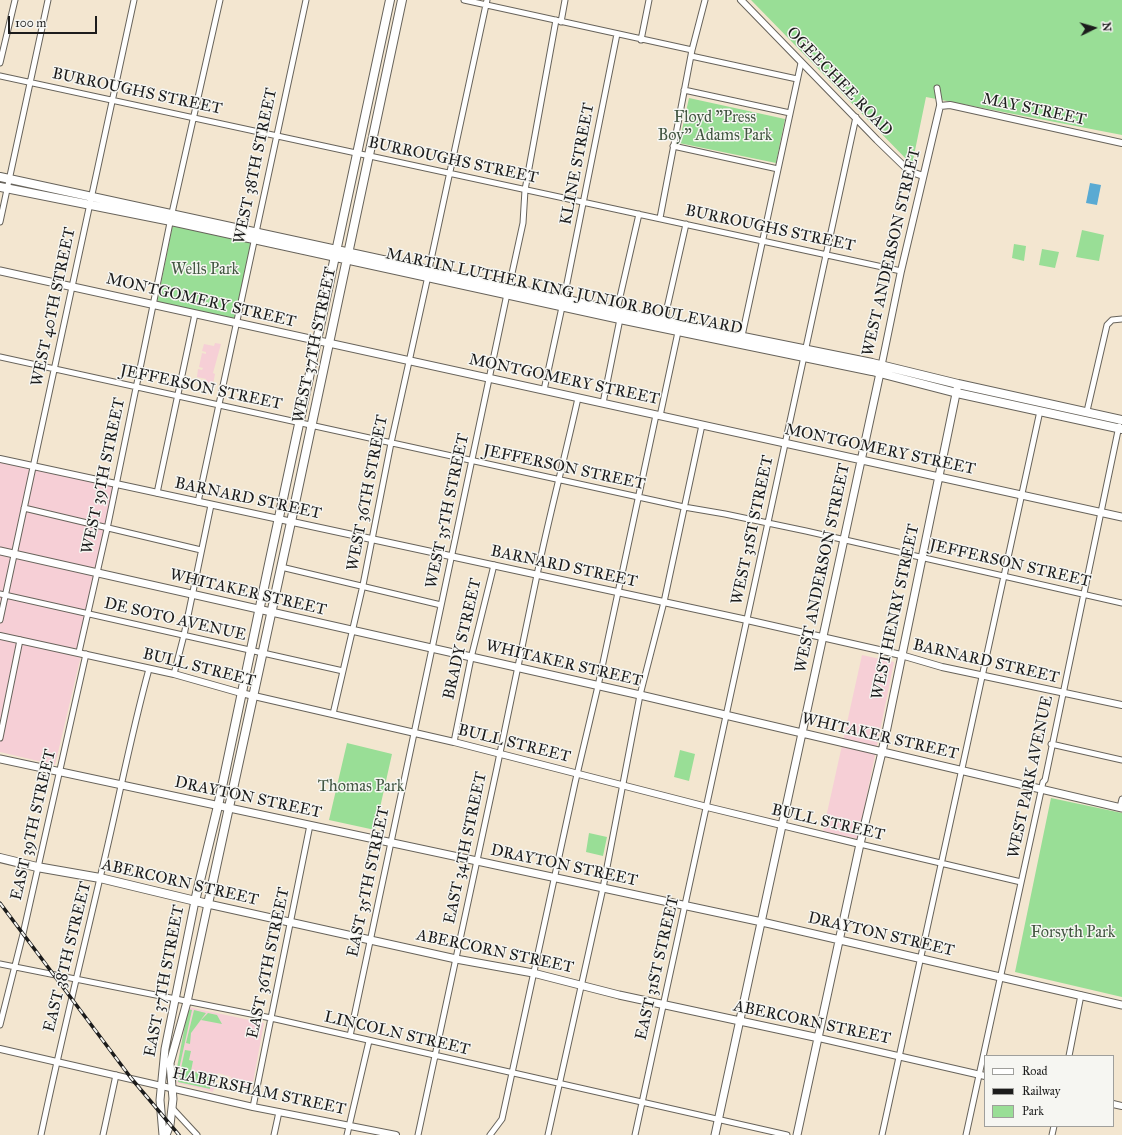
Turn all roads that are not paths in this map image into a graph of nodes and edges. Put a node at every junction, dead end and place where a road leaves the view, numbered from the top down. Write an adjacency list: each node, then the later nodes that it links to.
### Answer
1 (15, 0): 18 (street)
2 (48, 0): 22 (street)
3 (134, 0): 25 (street, WEST 40TH STREET)
4 (220, 0): 29 (street, WEST 39TH STREET)
5 (306, 0): 30 (street, WEST 38TH STREET)
6 (390, 0): 33 (main road, WEST 37TH STREET)
7 (402, 0): 34 (main road, WEST 37TH STREET)
8 (464, 0): 13 (street)
9 (565, 0): 14 (street, WEST 35TH STREET)
10 (649, 0): 16 (street)
11 (705, 0): 17 (street)
12 (741, 0): 19 (street, OGEECHEE ROAD)
13 (486, 3): 14 (street); 36 (street, WEST 36TH STREET)
14 (558, 21): 15 (street); 41 (street, WEST 35TH STREET)
15 (617, 34): 16 (street); 43 (street, KLINE STREET)
16 (641, 40): 17 (street)
17 (692, 53): 21 (street); 24 (street)
18 (0, 63)
19 (800, 63): 21 (street); 28 (street, OGEECHEE ROAD)
20 (0, 76): 22 (street, BURROUGHS STREET)
21 (797, 79): 27 (street)
22 (30, 83): 25 (street, BURROUGHS STREET); 39 (street)
23 (937, 88): 26 (street)
24 (684, 90): 27 (street); 32 (street)
25 (113, 101): 29 (street, BURROUGHS STREET); 42 (street, WEST 40TH STREET)
26 (940, 106): 31 (street, MAY STREET); 37 (street, WEST ANDERSON STREET)
27 (790, 114): 35 (street)
28 (856, 117): 37 (street, OGEECHEE ROAD); 53 (street, WEST 31ST STREET)
29 (194, 118): 30 (street, BURROUGHS STREET); 46 (street, WEST 39TH STREET)
30 (276, 136): 33 (street, BURROUGHS STREET); 50 (street, WEST 38TH STREET)
31 (1122, 143)
32 (673, 146): 35 (street); 47 (street)
33 (357, 154): 34 (street, BURROUGHS STREET); 52 (main road, WEST 37TH STREET)
34 (370, 157): 36 (street, BURROUGHS STREET); 54 (main road, WEST 37TH STREET)
35 (778, 169): 51 (street)
36 (451, 174): 41 (street, BURROUGHS STREET); 57 (street, WEST 36TH STREET)
37 (923, 176): 56 (street, WEST ANDERSON STREET)
38 (0, 177): 39 (main road, MARTIN LUTHER KING JUNIOR BOULEVARD)
39 (9, 179): 40 (street); 42 (main road, MARTIN LUTHER KING JUNIOR BOULEVARD)
40 (4, 188): 44 (main road, MARTIN LUTHER KING JUNIOR BOULEVARD); 48 (street)
41 (525, 190): 43 (street, BURROUGHS STREET); 59 (street, WEST 35TH STREET)
42 (92, 197): 44 (street, WEST 40TH STREET); 46 (main road, MARTIN LUTHER KING JUNIOR BOULEVARD)
43 (583, 202): 45 (street, BURROUGHS STREET); 60 (street, KLINE STREET)
44 (90, 206): 46 (main road, MARTIN LUTHER KING JUNIOR BOULEVARD); 58 (street, WEST 40TH STREET)
45 (639, 214): 47 (street, BURROUGHS STREET); 62 (street)
46 (171, 217): 50 (main road, MARTIN LUTHER KING JUNIOR BOULEVARD); 61 (street, WEST 39TH STREET)
47 (660, 218): 49 (street, BURROUGHS STREET)
48 (0, 222)
49 (686, 224): 51 (street, BURROUGHS STREET); 66 (street)
50 (254, 236): 52 (main road, MARTIN LUTHER KING JUNIOR BOULEVARD); 67 (street, WEST 38TH STREET)
51 (762, 241): 53 (street, BURROUGHS STREET); 69 (street)
52 (335, 254): 54 (main road, MARTIN LUTHER KING JUNIOR BOULEVARD); 70 (main road, WEST 37TH STREET)
53 (826, 255): 56 (street, BURROUGHS STREET); 72 (street, WEST 31ST STREET)
54 (348, 257): 57 (main road, MARTIN LUTHER KING JUNIOR BOULEVARD); 71 (main road, WEST 37TH STREET)
55 (0, 271): 58 (main road, MONTGOMERY STREET)
56 (901, 271): 76 (street, WEST ANDERSON STREET)
57 (428, 273): 59 (main road, MARTIN LUTHER KING JUNIOR BOULEVARD); 74 (street, WEST 36TH STREET)
58 (72, 286): 61 (main road, MONTGOMERY STREET); 75 (street, WEST 40TH STREET)
59 (508, 291): 60 (main road, MARTIN LUTHER KING JUNIOR BOULEVARD); 77 (street, WEST 35TH STREET)
60 (563, 302): 62 (main road, MARTIN LUTHER KING JUNIOR BOULEVARD); 64 (main road, MARTIN LUTHER KING JUNIOR BOULEVARD); 80 (street, KLINE STREET)
61 (154, 304): 63 (main road, MONTGOMERY STREET); 78 (street, WEST 39TH STREET)
62 (617, 310): 66 (main road, MARTIN LUTHER KING JUNIOR BOULEVARD)
63 (195, 314): 67 (main road, MONTGOMERY STREET); 81 (street)
64 (620, 319): 68 (main road, MARTIN LUTHER KING JUNIOR BOULEVARD); 83 (street)
65 (1122, 319): 86 (street)
66 (664, 321): 69 (main road, MARTIN LUTHER KING JUNIOR BOULEVARD)
67 (236, 323): 70 (main road, MONTGOMERY STREET); 84 (street, WEST 38TH STREET)
68 (678, 332): 72 (main road, MARTIN LUTHER KING JUNIOR BOULEVARD); 87 (street)
69 (742, 336): 72 (main road, MARTIN LUTHER KING JUNIOR BOULEVARD)
70 (318, 341): 71 (main road, MONTGOMERY STREET); 89 (main road, WEST 37TH STREET)
71 (328, 344): 74 (main road, MONTGOMERY STREET); 90 (main road, WEST 37TH STREET)
72 (804, 354): 76 (main road, MARTIN LUTHER KING JUNIOR BOULEVARD); 94 (street, WEST 31ST STREET)
73 (0, 357): 75 (street, JEFFERSON STREET)
74 (409, 360): 77 (main road, MONTGOMERY STREET); 93 (street, WEST 36TH STREET)
75 (54, 369): 78 (street, JEFFERSON STREET); 98 (street, WEST 40TH STREET)
76 (880, 369): 79 (main road, MARTIN LUTHER KING JUNIOR BOULEVARD); 96 (main road, WEST ANDERSON STREET)
77 (490, 378): 80 (main road, MONTGOMERY STREET); 97 (street, WEST 35TH STREET)
78 (136, 387): 81 (street, JEFFERSON STREET); 101 (street, WEST 39TH STREET)
79 (958, 389): 85 (main road, MARTIN LUTHER KING JUNIOR BOULEVARD); 86 (main road, MARTIN LUTHER KING JUNIOR BOULEVARD); 99 (main road, WEST HENRY STREET)
80 (544, 390): 82 (main road, MONTGOMERY STREET)
81 (177, 396): 84 (street, JEFFERSON STREET); 102 (street)
82 (578, 398): 83 (main road, MONTGOMERY STREET); 100 (street, EAST 34TH STREET)
83 (603, 403): 87 (main road, MONTGOMERY STREET)
84 (218, 405): 89 (street, JEFFERSON STREET); 105 (street, WEST 38TH STREET)
85 (1040, 411): 92 (main road, MARTIN LUTHER KING JUNIOR BOULEVARD); 103 (street)
86 (1087, 411): 88 (main road, MARTIN LUTHER KING JUNIOR BOULEVARD)
87 (658, 415): 91 (main road, MONTGOMERY STREET); 104 (street)
88 (1121, 419): 92 (street, WEST PARK AVENUE)
89 (300, 422): 90 (street, JEFFERSON STREET); 111 (main road, WEST 37TH STREET)
90 (312, 425): 93 (street, JEFFERSON STREET); 112 (main road, WEST 37TH STREET)
91 (702, 425): 94 (main road, MONTGOMERY STREET); 107 (street)
92 (1120, 429): 109 (street, WEST PARK AVENUE)
93 (391, 443): 97 (street, JEFFERSON STREET); 115 (street, WEST 36TH STREET)
94 (785, 443): 96 (main road, MONTGOMERY STREET); 113 (street, WEST 31ST STREET)
95 (0, 460): 98 (street, BARNARD STREET)
96 (860, 460): 99 (main road, MONTGOMERY STREET); 116 (main road, WEST ANDERSON STREET)
97 (473, 461): 100 (street, JEFFERSON STREET); 120 (street, WEST 35TH STREET)
98 (33, 467): 101 (street, BARNARD STREET); 108 (street, WEST 40TH STREET)
99 (940, 476): 103 (main road, MONTGOMERY STREET); 121 (main road, WEST HENRY STREET)
100 (560, 480): 104 (street, JEFFERSON STREET); 125 (street, EAST 34TH STREET)
101 (116, 483): 102 (street, BARNARD STREET); 114 (street, WEST 39TH STREET)
102 (157, 493): 105 (street, BARNARD STREET)
103 (1021, 495): 109 (main road, MONTGOMERY STREET); 126 (street)
104 (638, 497): 107 (street, JEFFERSON STREET); 128 (street)
105 (198, 502): 106 (street, BARNARD STREET)
106 (211, 505): 111 (street, BARNARD STREET); 117 (street)
107 (684, 507): 113 (street, JEFFERSON STREET); 133 (street)
108 (24, 508): 114 (street); 119 (street, WEST 40TH STREET)
109 (1101, 513): 110 (main road, MONTGOMERY STREET); 131 (street, WEST PARK AVENUE)
110 (1122, 517)
111 (278, 520): 112 (street, BARNARD STREET); 136 (main road, WEST 37TH STREET)
112 (291, 522): 115 (street, BARNARD STREET); 123 (main road, WEST 37TH STREET)
113 (768, 523): 116 (street, JEFFERSON STREET); 140 (street, WEST 31ST STREET)
114 (107, 529): 117 (street); 124 (street, WEST 39TH STREET)
115 (373, 539): 120 (street, BARNARD STREET); 127 (street, WEST 36TH STREET)
116 (844, 539): 121 (street, JEFFERSON STREET); 144 (main road, WEST ANDERSON STREET)
117 (201, 550): 130 (street)
118 (0, 551): 119 (main road, WHITAKER STREET)
119 (15, 555): 124 (main road, WHITAKER STREET); 132 (street, WEST 40TH STREET)
120 (452, 556): 122 (street, BARNARD STREET); 135 (street, WEST 35TH STREET)
121 (922, 557): 126 (street, JEFFERSON STREET); 151 (main road, WEST HENRY STREET)
122 (494, 565): 125 (street, BARNARD STREET); 152 (street, BRADY STREET)
123 (281, 567): 127 (street); 138 (main road, WEST 37TH STREET)
124 (97, 574): 130 (main road, WHITAKER STREET); 137 (street, WEST 39TH STREET)
125 (537, 574): 128 (street, BARNARD STREET); 153 (street, EAST 34TH STREET)
126 (1003, 578): 131 (street, JEFFERSON STREET); 157 (street)
127 (363, 585): 135 (street); 141 (street, WEST 36TH STREET)
128 (618, 592): 133 (street, BARNARD STREET); 158 (street)
129 (0, 594): 132 (street, DE SOTO AVENUE)
130 (192, 595): 136 (main road, WHITAKER STREET); 142 (street)
131 (1083, 595): 134 (street, JEFFERSON STREET); 160 (street, WEST PARK AVENUE)
132 (6, 596): 137 (street, DE SOTO AVENUE); 139 (street, WEST 40TH STREET)
133 (664, 602): 140 (street, BARNARD STREET); 161 (street)
134 (1122, 604)
135 (441, 605): 146 (street, WEST 35TH STREET)
136 (259, 610): 138 (main road, WHITAKER STREET); 147 (main road, WEST 37TH STREET)
137 (88, 613): 142 (street, DE SOTO AVENUE); 148 (street, WEST 39TH STREET)
138 (271, 613): 141 (main road, WHITAKER STREET); 149 (main road, WEST 37TH STREET)
139 (0, 620)
140 (747, 620): 144 (street, BARNARD STREET); 165 (street, WEST 31ST STREET)
141 (353, 631): 146 (main road, WHITAKER STREET); 155 (street, WEST 36TH STREET)
142 (184, 635): 147 (street, DE SOTO AVENUE); 156 (street)
143 (0, 636): 145 (street, BULL STREET)
144 (822, 637): 151 (street, BARNARD STREET); 167 (main road, WEST ANDERSON STREET)
145 (20, 640): 148 (street, BULL STREET); 168 (street)
146 (432, 649): 152 (main road, WHITAKER STREET); 166 (street, WEST 35TH STREET)
147 (251, 650): 149 (street, DE SOTO AVENUE); 159 (main road, WEST 37TH STREET)
148 (79, 652): 150 (street, BULL STREET)
149 (263, 653): 155 (street, DE SOTO AVENUE); 162 (main road, WEST 37TH STREET)
150 (86, 654): 154 (street, BULL STREET); 176 (street, EAST 39TH STREET)
151 (901, 655): 157 (street, BARNARD STREET); 171 (main road, WEST HENRY STREET)
152 (471, 658): 153 (main road, WHITAKER STREET); 169 (street, BRADY STREET)
153 (518, 668): 158 (main road, WHITAKER STREET); 172 (street, EAST 34TH STREET)
154 (149, 669): 156 (street, BULL STREET); 178 (street, EAST 38TH STREET)
155 (343, 671): 164 (street, WEST 36TH STREET)
156 (174, 674): 159 (street, BULL STREET)
157 (982, 676): 160 (street, BARNARD STREET); 175 (street)
158 (598, 686): 161 (main road, WHITAKER STREET); 177 (street)
159 (241, 693): 162 (street, BULL STREET); 182 (main road, EAST 37TH STREET)
160 (1062, 693): 163 (street, BARNARD STREET); 170 (street, WEST PARK AVENUE)
161 (640, 695): 165 (main road, WHITAKER STREET); 179 (street)
162 (252, 696): 164 (street, BULL STREET); 184 (main road, EAST 37TH STREET)
163 (1122, 706)
164 (333, 714): 166 (street, BULL STREET)
165 (726, 716): 167 (main road, WHITAKER STREET); 185 (street, WEST 31ST STREET)
166 (414, 734): 169 (street, BULL STREET); 188 (street, EAST 35TH STREET)
167 (803, 734): 171 (main road, WHITAKER STREET); 187 (main road, WEST ANDERSON STREET)
168 (0, 738)
169 (454, 742): 172 (street, BULL STREET)
170 (1051, 744): 174 (street); 180 (street, WEST PARK AVENUE)
171 (882, 752): 175 (main road, WHITAKER STREET); 189 (main road, WEST HENRY STREET)
172 (499, 754): 177 (street, BULL STREET); 191 (street, EAST 34TH STREET)
173 (0, 758): 176 (main road, DRAYTON STREET)
174 (1122, 760)
175 (962, 770): 180 (main road, WHITAKER STREET); 192 (street)
176 (59, 771): 178 (main road, DRAYTON STREET); 193 (street, EAST 39TH STREET)
177 (577, 774): 179 (street, BULL STREET); 195 (street)
178 (122, 785): 182 (main road, DRAYTON STREET); 194 (street, EAST 38TH STREET)
179 (623, 786): 185 (street, BULL STREET); 197 (street)
180 (1041, 788): 183 (main road, WHITAKER STREET); 196 (street, WEST PARK AVENUE)
181 (1122, 799): 183 (street)
182 (218, 806): 184 (main road, DRAYTON STREET); 198 (main road, EAST 37TH STREET)
183 (1121, 807)
184 (229, 808): 186 (main road, DRAYTON STREET); 199 (main road, EAST 37TH STREET)
185 (707, 808): 187 (street, BULL STREET); 200 (street, EAST 31ST STREET)
186 (310, 825): 188 (main road, DRAYTON STREET); 202 (street, EAST 36TH STREET)
187 (781, 826): 189 (street, BULL STREET); 201 (main road, WEST ANDERSON STREET)
188 (390, 843): 191 (main road, DRAYTON STREET); 203 (street, EAST 35TH STREET)
189 (860, 844): 192 (street, BULL STREET); 204 (main road, WEST HENRY STREET)
190 (0, 858): 193 (main road, ABERCORN STREET)
191 (476, 862): 195 (main road, DRAYTON STREET); 205 (street, EAST 34TH STREET)
192 (941, 863): 196 (street, BULL STREET); 206 (street)
193 (38, 867): 194 (main road, ABERCORN STREET); 208 (street, EAST 39TH STREET)
194 (100, 878): 198 (main road, ABERCORN STREET); 211 (street, EAST 38TH STREET)
195 (554, 878): 197 (main road, DRAYTON STREET); 209 (street)
196 (1021, 884): 210 (street, WEST PARK AVENUE)
197 (603, 888): 200 (main road, DRAYTON STREET); 212 (street)
198 (195, 902): 199 (main road, ABERCORN STREET); 214 (main road, EAST 37TH STREET)
199 (208, 904): 202 (main road, ABERCORN STREET); 215 (main road, EAST 37TH STREET)
200 (686, 906): 201 (main road, DRAYTON STREET); 216 (street, EAST 31ST STREET)
201 (762, 922): 204 (main road, DRAYTON STREET); 219 (main road, WEST ANDERSON STREET)
202 (291, 923): 203 (main road, ABERCORN STREET); 218 (street, EAST 36TH STREET)
203 (370, 940): 205 (main road, ABERCORN STREET); 221 (street, EAST 35TH STREET)
204 (840, 941): 206 (main road, DRAYTON STREET); 222 (main road, WEST HENRY STREET)
205 (456, 959): 209 (main road, ABERCORN STREET); 227 (street, EAST 34TH STREET)
206 (920, 959): 210 (main road, DRAYTON STREET); 228 (street)
207 (0, 964): 208 (street, LINCOLN STREET)
208 (13, 967): 211 (street, LINCOLN STREET); 220 (street, EAST 39TH STREET)
209 (533, 973): 212 (main road, ABERCORN STREET); 231 (street)
210 (1001, 978): 213 (main road, DRAYTON STREET); 225 (street, WEST PARK AVENUE)
211 (76, 979): 214 (street, LINCOLN STREET); 229 (street, EAST 38TH STREET)
212 (581, 984): 216 (main road, ABERCORN STREET); 235 (street)
213 (1081, 996): 217 (main road, DRAYTON STREET); 226 (street)
214 (176, 999): 215 (street, LINCOLN STREET); 234 (main road, EAST 37TH STREET)
215 (188, 1002): 218 (street, LINCOLN STREET); 236 (main road, EAST 37TH STREET)
216 (663, 1005): 219 (main road, ABERCORN STREET); 237 (street, EAST 31ST STREET)
217 (1122, 1005)
218 (271, 1018): 221 (street, LINCOLN STREET); 238 (street, EAST 36TH STREET)
219 (740, 1022): 222 (main road, ABERCORN STREET); 241 (main road, WEST ANDERSON STREET)
220 (0, 1024)
221 (350, 1036): 223 (street, LINCOLN STREET)
222 (819, 1038): 228 (street, ABERCORN STREET); 256 (main road, WEST HENRY STREET)
223 (369, 1041): 227 (street, LINCOLN STREET); 242 (street)
224 (0, 1050): 229 (street, HABERSHAM STREET)
225 (986, 1055)
226 (1069, 1055)
227 (435, 1056): 231 (street, LINCOLN STREET); 250 (street, EAST 34TH STREET)
228 (899, 1057): 233 (street, ABERCORN STREET); 257 (street)
229 (56, 1062): 232 (street, HABERSHAM STREET); 243 (street, EAST 38TH STREET)
230 (984, 1064): 233 (street, WEST PARK AVENUE)
231 (512, 1073): 235 (street, LINCOLN STREET); 251 (street)
232 (116, 1075): 234 (street, HABERSHAM STREET); 244 (street)
233 (982, 1075): 258 (street, WEST PARK AVENUE)
234 (160, 1084): 236 (street, HABERSHAM STREET); 245 (main road, EAST 37TH STREET)
235 (559, 1084): 237 (street, LINCOLN STREET); 252 (street)
236 (173, 1089): 238 (street, HABERSHAM STREET); 239 (main road, EAST 37TH STREET)
237 (642, 1102): 241 (street, LINCOLN STREET); 253 (street, EAST 31ST STREET)
238 (253, 1106): 240 (street, HABERSHAM STREET)
239 (172, 1108): 245 (main road, EAST 37TH STREET); 246 (street)
240 (279, 1112): 242 (street, HABERSHAM STREET); 247 (street)
241 (718, 1120): 254 (main road, WEST ANDERSON STREET); 255 (street, LINCOLN STREET)
242 (349, 1125): 248 (street); 249 (street, HABERSHAM STREET)
243 (41, 1135)
244 (104, 1135)
245 (165, 1135)
246 (197, 1135)
247 (274, 1135)
248 (347, 1135)
249 (396, 1135)
250 (418, 1135)
251 (490, 1135)
252 (548, 1135)
253 (635, 1135)
254 (715, 1135)
255 (787, 1135)
256 (798, 1135)
257 (882, 1135)
258 (966, 1135)

